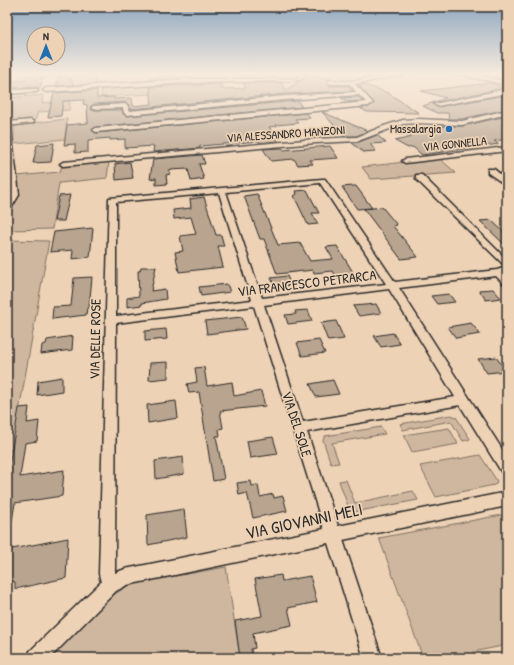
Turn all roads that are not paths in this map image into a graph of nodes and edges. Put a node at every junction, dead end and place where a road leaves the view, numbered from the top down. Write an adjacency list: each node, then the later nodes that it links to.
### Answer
1 (211, 105): 3 (street)
2 (349, 105): 7 (street)
3 (94, 108)
4 (507, 112): 10 (street, VIA ALESSANDRO MANZONI)
5 (31, 122): 6 (street)
6 (8, 126): 15 (street)
7 (96, 130)
8 (507, 149): 9 (street, VIA GONNELLA)
9 (405, 161)
10 (63, 164)
11 (490, 171): 13 (street)
12 (419, 177): 16 (street)
13 (507, 184)
14 (222, 190): 19 (street, VIA DELLE ROSE); 20 (street, VIA DEL SOLE); 21 (street, VIA DELLE ROSE)
15 (7, 208)
16 (507, 265)
17 (502, 272): 18 (street); 19 (street, VIA FRANCESCO PETRARCA)
18 (507, 282)
19 (393, 286): 20 (street, VIA FRANCESCO PETRARCA); 22 (street)
20 (257, 303): 21 (street, VIA FRANCESCO PETRARCA); 23 (street, VIA DEL SOLE)
21 (110, 320): 27 (street, VIA DELLE ROSE)
22 (464, 400): 23 (street); 24 (street)
23 (299, 428): 26 (street, VIA DEL SOLE)
24 (507, 469)
25 (507, 499): 26 (street, VIA GIOVANNI MELI)
26 (333, 534): 27 (street, VIA GIOVANNI MELI); 29 (street, VIA DEL SOLE)
27 (110, 585): 28 (street)
28 (37, 658)
29 (373, 658)

